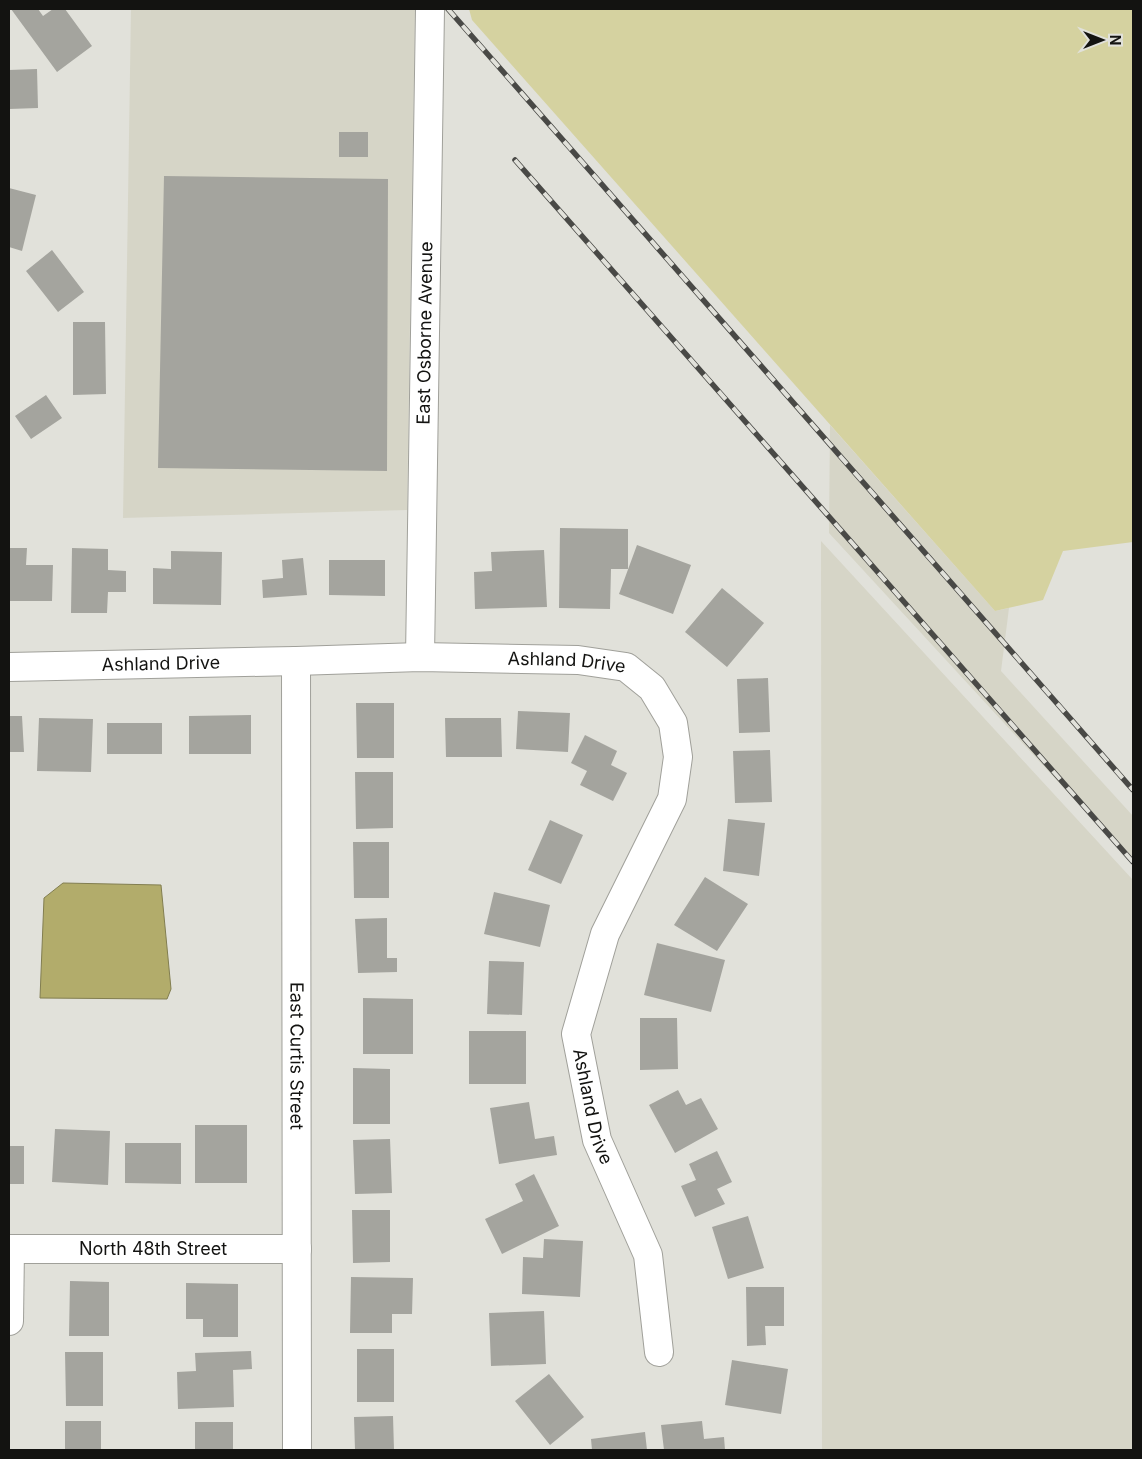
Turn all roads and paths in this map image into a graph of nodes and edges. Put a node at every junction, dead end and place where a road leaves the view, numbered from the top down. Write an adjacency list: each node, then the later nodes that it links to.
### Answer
1 (430, 9): 2 (street, East Osborne Avenue)
2 (420, 657): 3 (street, Ashland Drive); 8 (street, Ashland Drive)
3 (296, 661): 4 (street, Ashland Drive); 6 (street, East Curtis Street)
4 (9, 667)
5 (9, 1249): 6 (street, North 48th Street); 7 (street)
6 (297, 1249): 9 (street, East Curtis Street)
7 (9, 1321)
8 (659, 1352)
9 (297, 1450)

